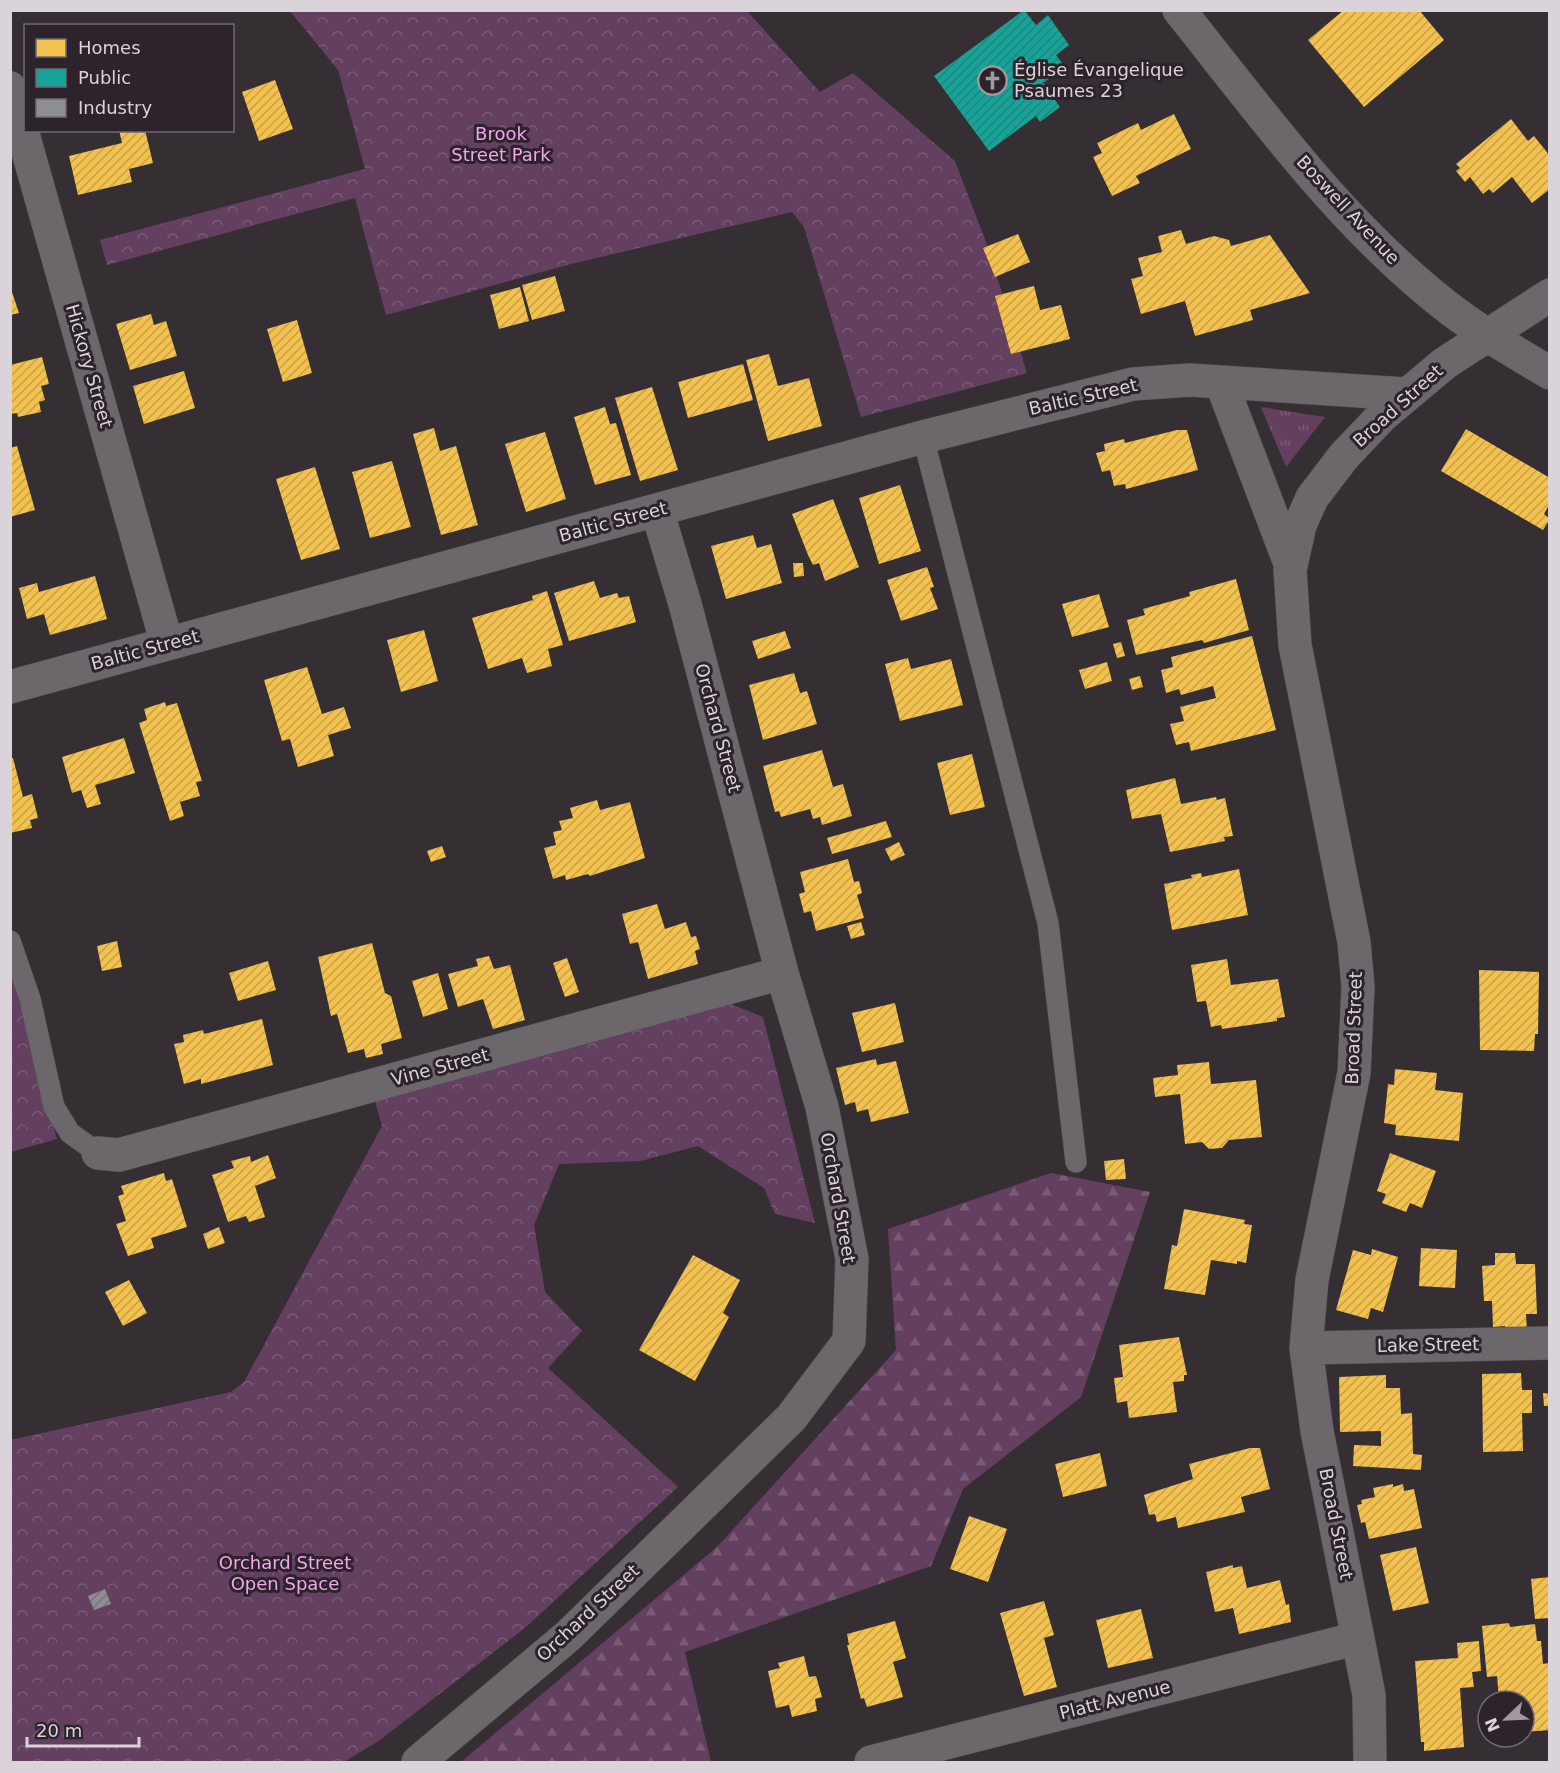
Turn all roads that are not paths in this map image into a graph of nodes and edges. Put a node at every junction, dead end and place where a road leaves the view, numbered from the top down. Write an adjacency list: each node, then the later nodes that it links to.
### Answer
1 (1179, 10): 4 (street, Boswell Avenue)
2 (10, 88): 11 (street, Hickory Street)
3 (1550, 295): 4 (street, Broad Street)
4 (1488, 335): 5 (street, Boswell Avenue); 7 (street, Broad Street)
5 (1550, 373)
6 (1221, 382): 7 (street, Baltic Street); 8 (street, Baltic Street); 10 (street)
7 (1406, 394): 10 (street, Broad Street)
8 (923, 437): 9 (street, Baltic Street); 16 (lane)
9 (657, 510): 11 (street, Baltic Street); 14 (street, Orchard Street)
10 (1291, 566): 18 (street, Broad Street)
11 (167, 644): 12 (street, Baltic Street)
12 (10, 687)
13 (10, 941): 15 (lane)
14 (782, 973): 15 (street, Vine Street); 20 (street, Orchard Street)
15 (98, 1153)
16 (1076, 1162)
17 (1550, 1343): 18 (street, Lake Street)
18 (1306, 1348): 19 (street, Broad Street)
19 (1359, 1638): 21 (street, Platt Avenue); 22 (street, Broad Street)
20 (418, 1762)
21 (871, 1762)
22 (1370, 1762)

